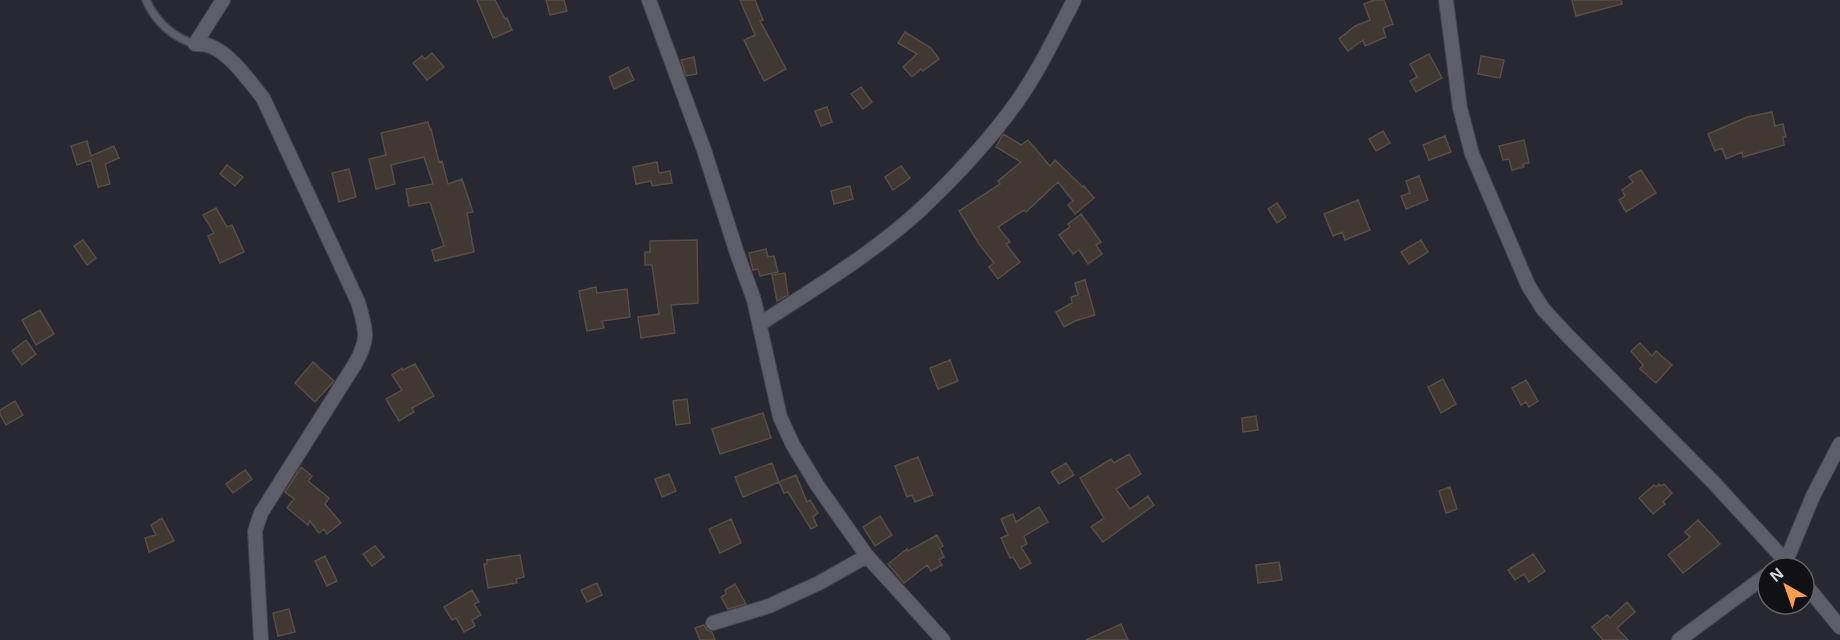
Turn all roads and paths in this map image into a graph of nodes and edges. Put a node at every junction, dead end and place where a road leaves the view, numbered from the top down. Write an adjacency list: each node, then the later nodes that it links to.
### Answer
1 (146, 0): 6 (lane)
2 (223, 0): 6 (street)
3 (649, 0): 7 (street)
4 (1074, 0): 7 (street)
5 (1446, 0): 10 (street)
6 (195, 44): 16 (street)
7 (760, 324): 9 (street)
8 (1840, 444): 11 (street)
9 (867, 556): 14 (street); 17 (street)
10 (1776, 556)
11 (1789, 556)
12 (1756, 583): 18 (street)
13 (1816, 598): 15 (street)
14 (713, 623)
15 (1840, 627)
16 (261, 640)
17 (943, 640)
18 (1679, 640)

